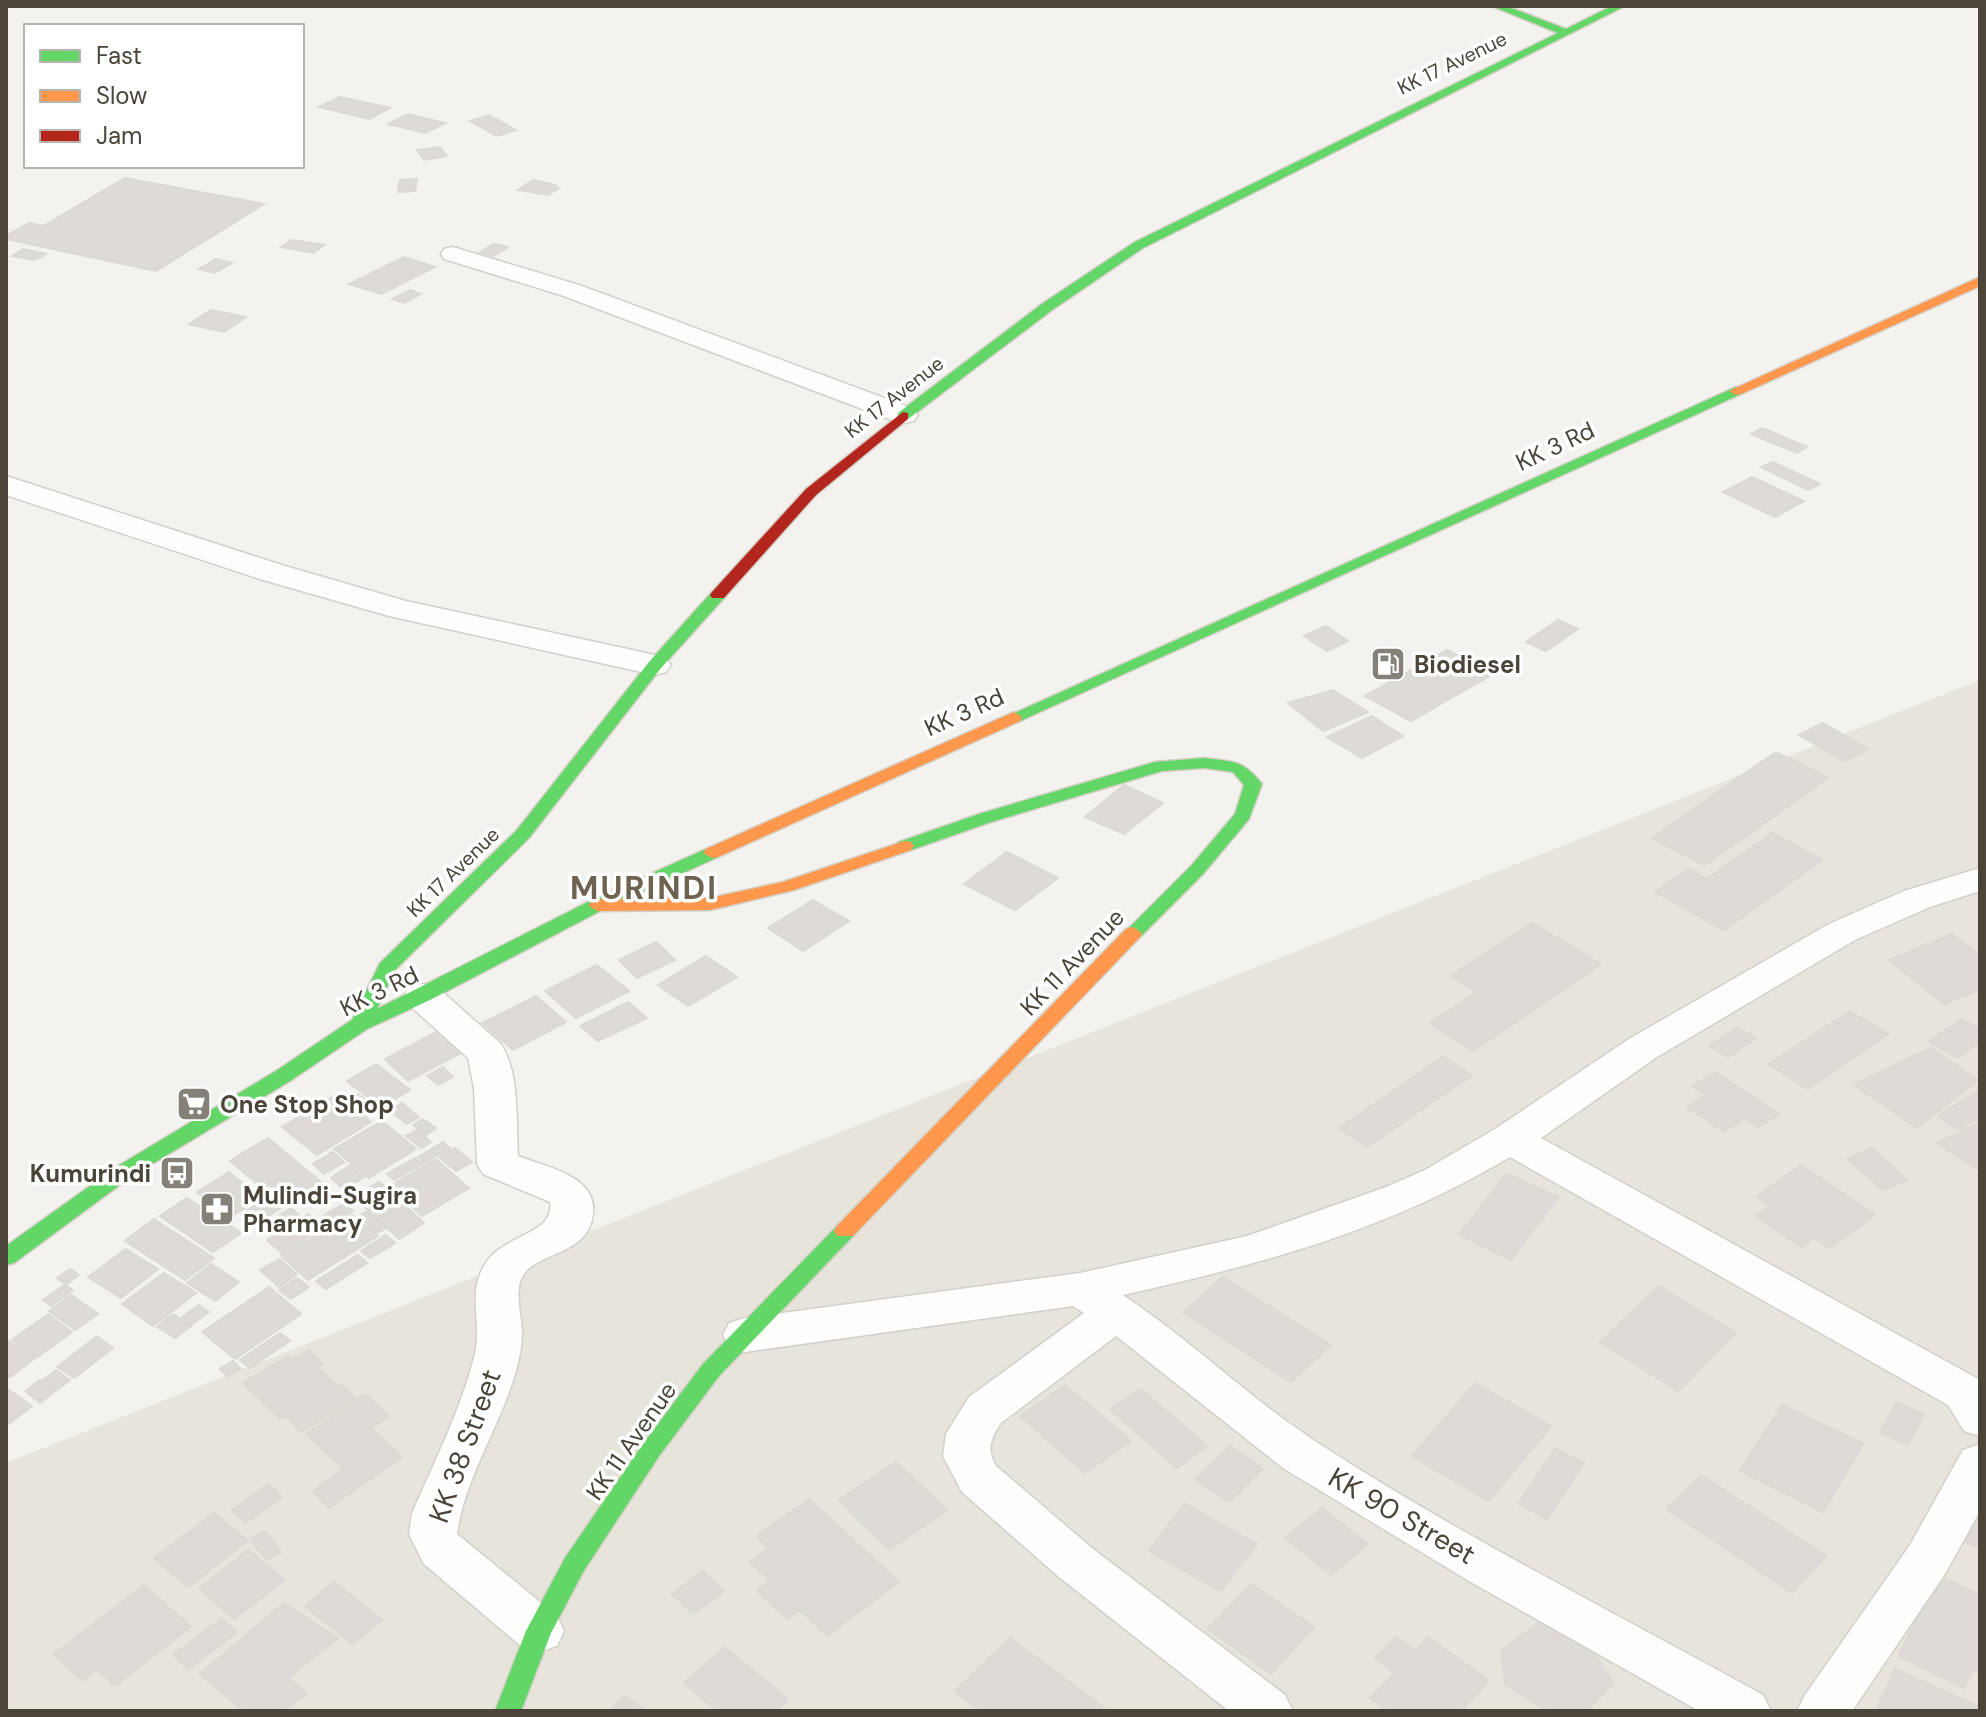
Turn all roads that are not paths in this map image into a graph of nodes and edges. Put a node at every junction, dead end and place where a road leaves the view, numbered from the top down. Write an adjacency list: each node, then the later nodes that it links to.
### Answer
1 (1497, 6): 3 (main road)
2 (1620, 6): 3 (main road, KK 17 Avenue)
3 (1565, 32): 6 (main road, KK 17 Avenue)
4 (453, 254): 6 (street)
5 (1980, 281): 10 (main road, KK 3 Rd)
6 (904, 415): 8 (main road, KK 17 Avenue)
7 (6, 485): 8 (street)
8 (655, 665): 12 (main road, KK 17 Avenue)
9 (1980, 879): 13 (street)
10 (597, 905): 11 (main road, KK 3 Rd); 16 (main road, KK 11 Avenue)
11 (423, 996): 12 (main road, KK 3 Rd); 19 (street, KK 38 Street)
12 (360, 1024): 14 (main road, KK 3 Rd)
13 (1510, 1139): 15 (street); 17 (street)
14 (6, 1257)
15 (1098, 1301): 16 (street); 21 (street); 22 (street, KK 90 Street)
16 (745, 1335): 19 (main road, KK 11 Avenue)
17 (1980, 1418)
18 (1980, 1463): 23 (street)
19 (539, 1631): 20 (main road, KK 11 Avenue)
20 (508, 1711)
21 (1267, 1711)
22 (1745, 1711)
23 (1823, 1711)

